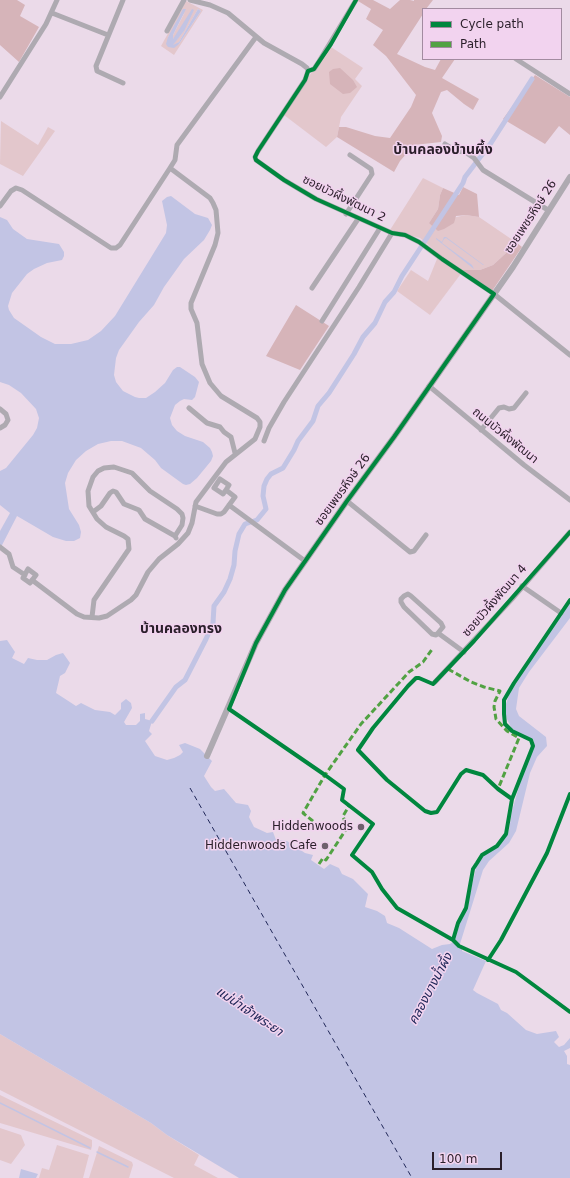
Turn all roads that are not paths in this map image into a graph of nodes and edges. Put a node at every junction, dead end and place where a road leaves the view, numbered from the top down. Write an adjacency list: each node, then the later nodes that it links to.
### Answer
1 (57, 0): 6 (street)
2 (123, 0): 8 (street)
3 (184, 0): 7 (street)
4 (190, 0): 9 (street)
5 (356, 0): 11 (street)
6 (52, 13): 8 (street); 14 (street)
7 (167, 31)
8 (108, 36): 12 (street)
9 (256, 37): 11 (street); 17 (street)
10 (518, 60): 13 (street)
11 (308, 71): 21 (street, ซอยบัวผึ้งพัฒนา 2)
12 (122, 83)
13 (570, 94)
14 (0, 97)
15 (446, 144): 20 (street)
16 (350, 155): 21 (street)
17 (170, 168): 19 (street); 36 (street)
18 (570, 177): 20 (street, ซอยเพชรหึงษ์ 26)
19 (0, 206)
20 (548, 210): 26 (street, ซอยเพชรหึงษ์ 26)
21 (346, 214): 22 (street, ซอยบัวผึ้งพัฒนา 2)
22 (358, 219): 23 (street, ซอยบัวผึ้งพัฒนา 2); 25 (street)
23 (380, 228): 24 (street, ซอยบัวผึ้งพัฒนา 2); 27 (street)
24 (392, 233): 26 (street, ซอยบัวผึ้งพัฒนา 2); 35 (street)
25 (312, 288)
26 (494, 294): 28 (street, ซอยบัวผึ้งพัฒนา 2); 29 (street, ซอยเพชรหึงษ์ 26)
27 (322, 320)
28 (570, 355)
29 (429, 386): 34 (street, ถนนบัวผึ้งพัฒนา); 39 (street, ซอยเพชรหึงษ์ 26)
30 (526, 393): 34 (street)
31 (189, 408): 36 (street)
32 (0, 409): 33 (street)
33 (0, 428)
34 (481, 430): 38 (street, ถนนบัวผึ้งพัฒนา)
35 (264, 441)
36 (235, 453): 40 (street)
37 (226, 490): 41 (street)
38 (570, 500)
39 (347, 501): 44 (street); 48 (street, ซอยเพชรหึงษ์ 26)
40 (195, 506): 41 (street); 46 (street)
41 (229, 506): 48 (street)
42 (93, 512): 45 (street); 45 (street); 51 (street)
43 (570, 532): 49 (street, ซอยบัวผึ้งพัฒนา 4)
44 (426, 535)
45 (174, 536): 46 (street)
46 (178, 544): 51 (street)
47 (0, 547): 51 (street)
48 (305, 561): 55 (street, ซอยเพชรหึงษ์ 26)
49 (522, 586): 50 (street); 53 (street, ซอยบัวผึ้งพัฒนา 4)
50 (561, 613)
51 (92, 617)
52 (438, 633): 52 (street); 53 (street)
53 (464, 652): 54 (street, ซอยบัวผึ้งพัฒนา 4)
54 (435, 682)
55 (207, 756)

